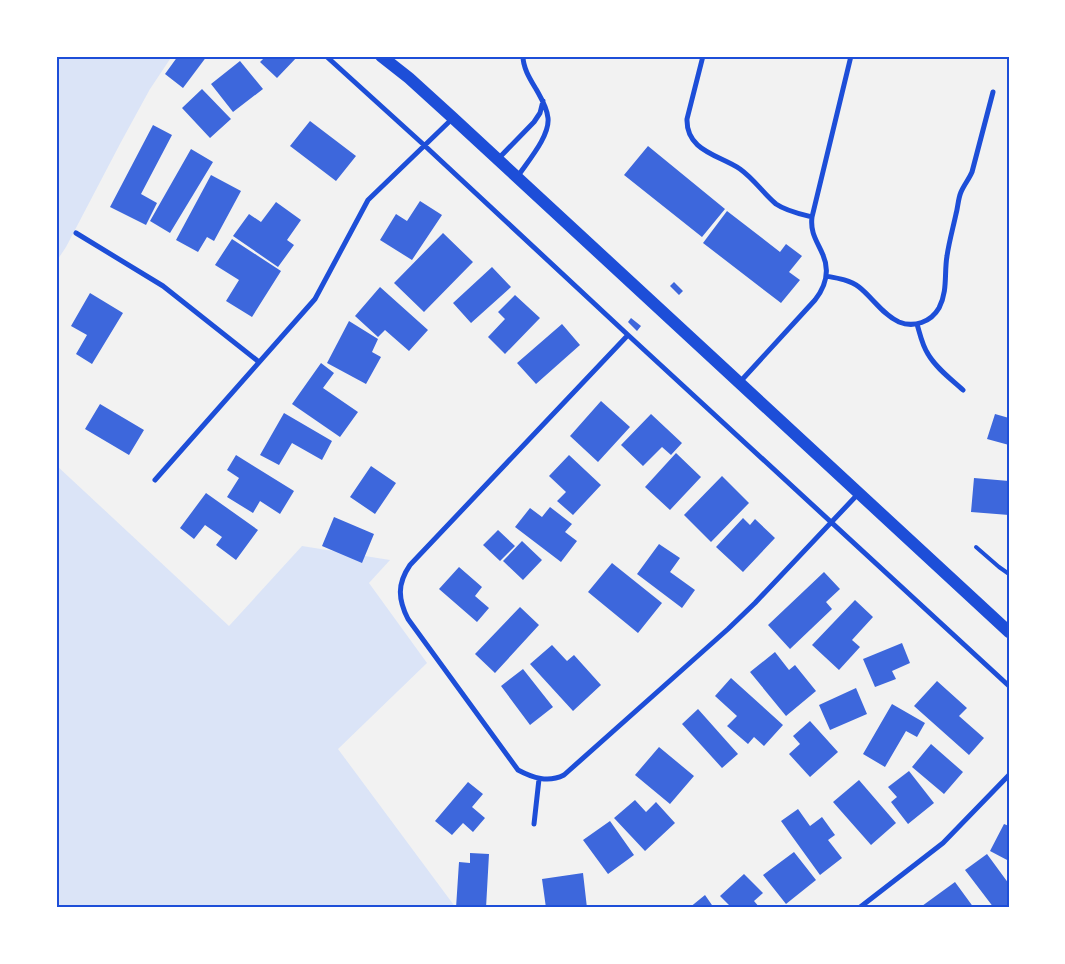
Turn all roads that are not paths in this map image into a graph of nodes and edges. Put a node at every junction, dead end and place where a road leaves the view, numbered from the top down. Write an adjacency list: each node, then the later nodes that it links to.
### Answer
1 (326, 56): 11 (street)
2 (381, 56): 7 (main road)
3 (394, 56): 7 (main road)
4 (523, 56): 9 (street)
5 (703, 56): 14 (street)
6 (851, 56): 14 (street)
7 (409, 78): 10 (main road)
8 (993, 92): 17 (street)
9 (543, 101): 12 (street); 13 (street)
10 (453, 118): 11 (street); 12 (main road)
11 (424, 145): 18 (street); 19 (street)
12 (497, 160): 13 (main road)
13 (517, 177): 20 (main road)
14 (812, 218): 16 (street)
15 (76, 233): 19 (street)
16 (826, 276): 17 (street); 20 (street)
17 (917, 324): 21 (street)
18 (628, 336): 24 (street); 30 (street)
19 (259, 362): 22 (street)
20 (739, 383): 23 (main road)
21 (963, 390)
22 (155, 480)
23 (859, 493): 24 (street); 27 (main road)
24 (831, 522): 28 (street); 30 (street)
25 (976, 547): 26 (lane)
26 (1009, 574)
27 (1009, 632)
28 (1009, 686)
29 (1009, 775): 32 (street)
30 (539, 779): 31 (street)
31 (534, 824)
32 (859, 908)

